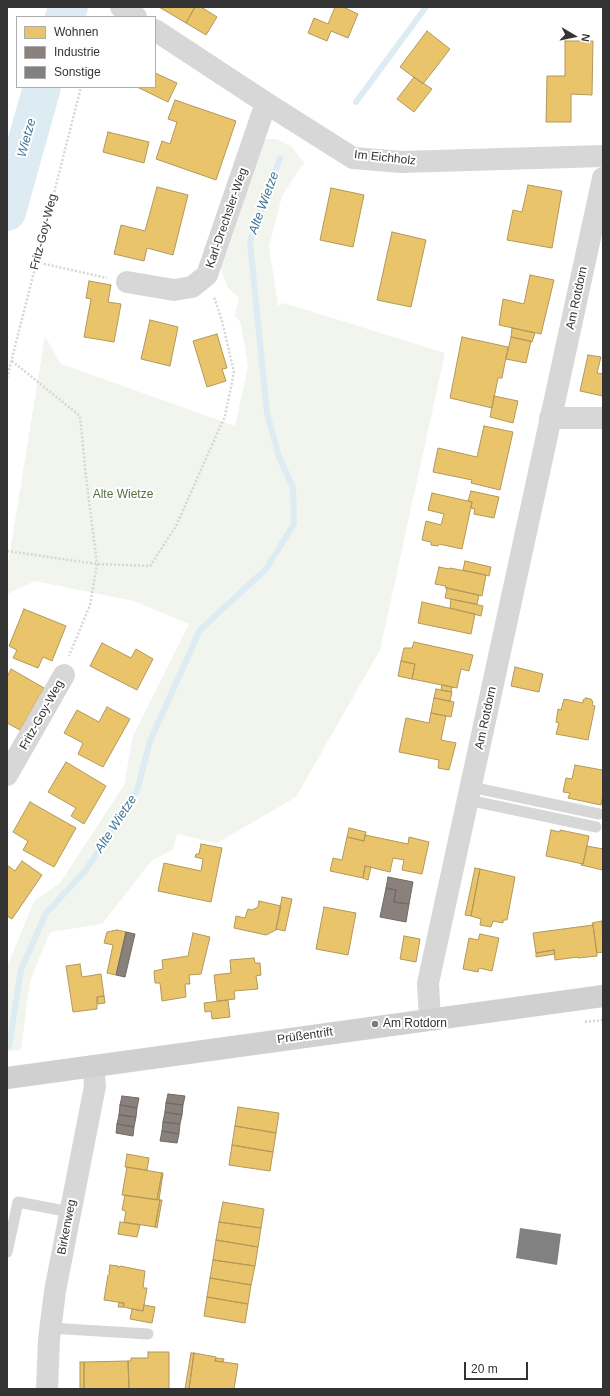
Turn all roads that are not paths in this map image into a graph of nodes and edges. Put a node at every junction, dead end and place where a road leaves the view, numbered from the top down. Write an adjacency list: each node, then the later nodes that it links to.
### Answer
1 (121, 7): 2 (street)
2 (134, 16)
3 (156, 31): 4 (street, Im Eichholz)
4 (266, 103): 5 (street, Im Eichholz); 7 (street, Karl-Drechsler-Weg)
5 (603, 156)
6 (603, 178): 8 (street, Am Rotdorn)
7 (127, 282)
8 (550, 418): 9 (street); 12 (street, Am Rotdorn)
9 (603, 418)
10 (64, 675): 11 (street, Fritz-Goy-Weg)
11 (7, 775)
12 (469, 794): 13 (lane); 14 (lane); 16 (street, Am Rotdorn)
13 (599, 814)
14 (596, 827)
15 (603, 996): 16 (main road, Prüßentrift)
16 (430, 1019): 17 (main road, Prüßentrift)
17 (93, 1066): 18 (main road, Prüßentrift); 19 (street, Birkenweg)
18 (7, 1078)
19 (70, 1212): 20 (lane); 21 (street, Birkenweg)
20 (7, 1252)
21 (50, 1328): 22 (lane); 23 (street, Birkenweg)
22 (148, 1334)
23 (47, 1389)

